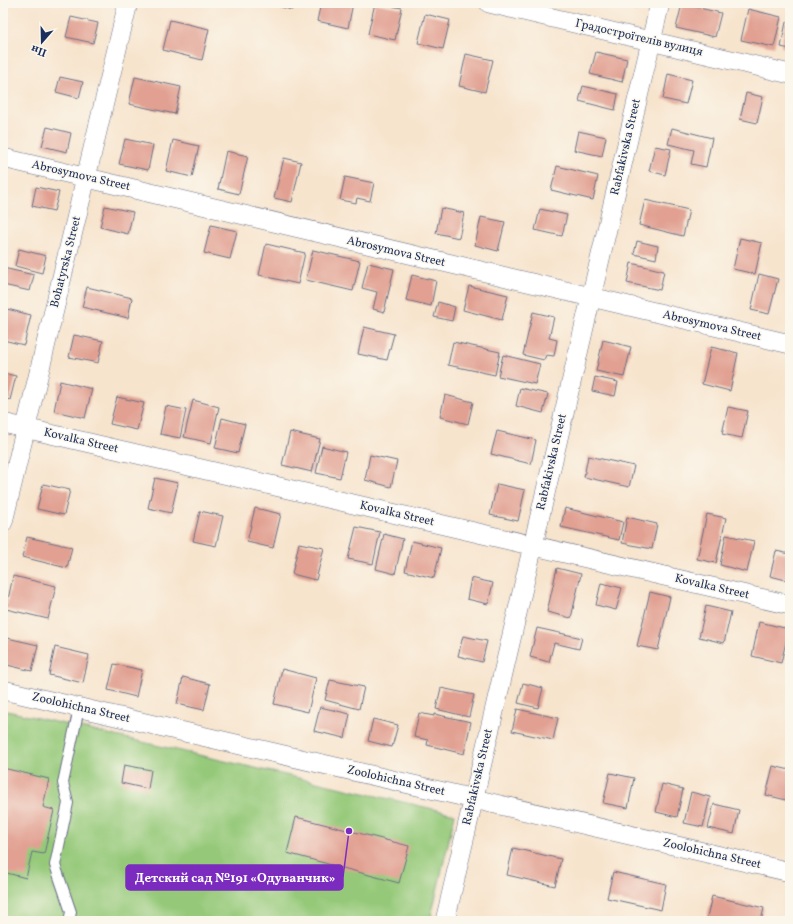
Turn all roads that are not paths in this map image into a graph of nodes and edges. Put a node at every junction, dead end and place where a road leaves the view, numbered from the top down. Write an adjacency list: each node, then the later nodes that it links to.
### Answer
1 (128, 3): 7 (street, Bohatyrska Street)
2 (489, 3): 4 (street, Градостроїтелiв вулиця)
3 (660, 3): 4 (street, Rabfakivska Street)
4 (651, 41): 5 (street, Градостроїтелiв вулиця); 8 (street, Rabfakivska Street)
5 (790, 74)
6 (3, 158): 7 (street, Abrosymova Street)
7 (86, 177): 8 (street, Abrosymova Street); 11 (street, Bohatyrska Street)
8 (590, 298): 9 (street, Abrosymova Street); 13 (street, Rabfakivska Street)
9 (790, 344)
10 (3, 423): 11 (street, Kovalka Street)
11 (26, 428): 12 (street, Bohatyrska Street); 13 (street, Kovalka Street)
12 (3, 522)
13 (532, 546): 14 (street, Kovalka Street); 17 (street, Rabfakivska Street)
14 (790, 605)
15 (3, 690): 16 (street, Zoolohichna Street)
16 (79, 708): 17 (street, Zoolohichna Street); 19 (lane)
17 (473, 799): 18 (street, Zoolohichna Street); 20 (street, Rabfakivska Street)
18 (790, 872)
19 (69, 921)
20 (444, 921)

